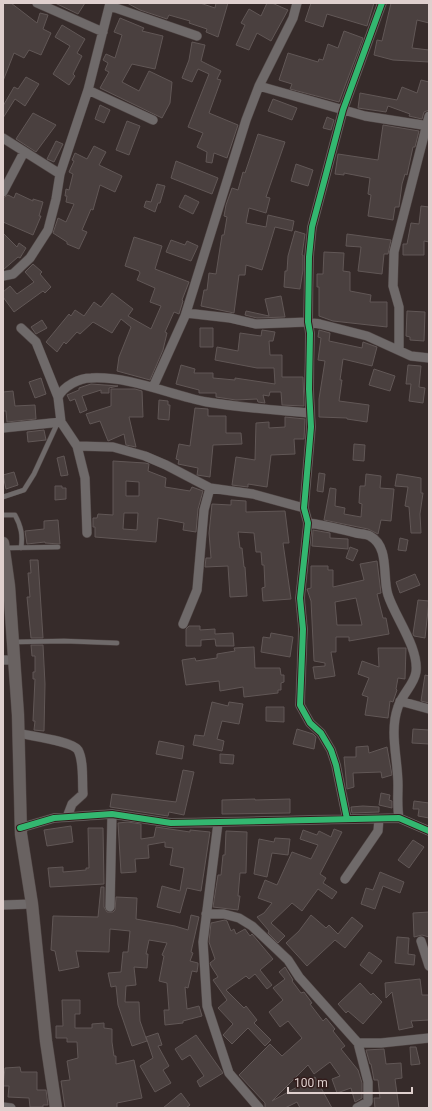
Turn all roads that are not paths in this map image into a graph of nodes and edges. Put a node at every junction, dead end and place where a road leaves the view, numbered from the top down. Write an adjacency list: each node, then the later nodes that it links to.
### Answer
1 (37, 3): 5 (street)
2 (297, 3): 7 (street)
3 (382, 3): 9 (street)
4 (110, 5): 5 (street); 6 (street)
5 (103, 32): 8 (street)
6 (198, 36)
7 (259, 86): 9 (street); 17 (street)
8 (88, 90): 10 (street); 14 (street)
9 (343, 110): 11 (street); 18 (street)
10 (153, 120)
11 (428, 122): 20 (street)
12 (3, 138): 13 (street)
13 (24, 152): 14 (street); 15 (street)
14 (60, 174): 16 (street)
15 (3, 192)
16 (3, 276)
17 (186, 313): 18 (street); 22 (street)
18 (308, 322): 20 (street); 24 (street)
19 (22, 328): 23 (street)
20 (398, 349): 21 (street)
21 (429, 358)
22 (153, 388): 23 (street); 24 (street)
23 (58, 397): 25 (street)
24 (310, 413): 30 (street)
25 (59, 422): 26 (street); 27 (street); 29 (lane)
26 (3, 428)
27 (77, 446): 28 (street); 33 (street)
28 (210, 488): 30 (street); 37 (street)
29 (3, 497)
30 (304, 508): 32 (street)
31 (3, 515): 36 (lane)
32 (308, 523): 41 (street); 47 (street)
33 (87, 533)
34 (4, 546): 36 (lane); 38 (main road)
35 (58, 547): 36 (lane)
36 (21, 548)
37 (183, 624)
38 (12, 642): 39 (lane); 40 (main road)
39 (118, 643)
40 (8, 660): 43 (main road)
41 (400, 701): 42 (street); 46 (street)
42 (429, 709)
43 (18, 733): 45 (street); 50 (main road)
44 (112, 814): 45 (street); 49 (street); 55 (street)
45 (66, 817): 50 (street)
46 (399, 818): 48 (street); 51 (street)
47 (347, 819): 48 (street); 49 (street)
48 (379, 819): 52 (street)
49 (218, 823): 56 (street)
50 (20, 828): 53 (main road)
51 (429, 831)
52 (345, 879)
53 (32, 904): 54 (street); 64 (main road)
54 (3, 905)
55 (110, 907)
56 (206, 914): 60 (street); 61 (street)
57 (421, 941): 58 (street)
58 (429, 966)
59 (429, 1039): 60 (street)
60 (358, 1043): 66 (street)
61 (256, 1105): 65 (street)
62 (3, 1108): 63 (street)
63 (11, 1108)
64 (56, 1108)
65 (246, 1108)
66 (357, 1108)

